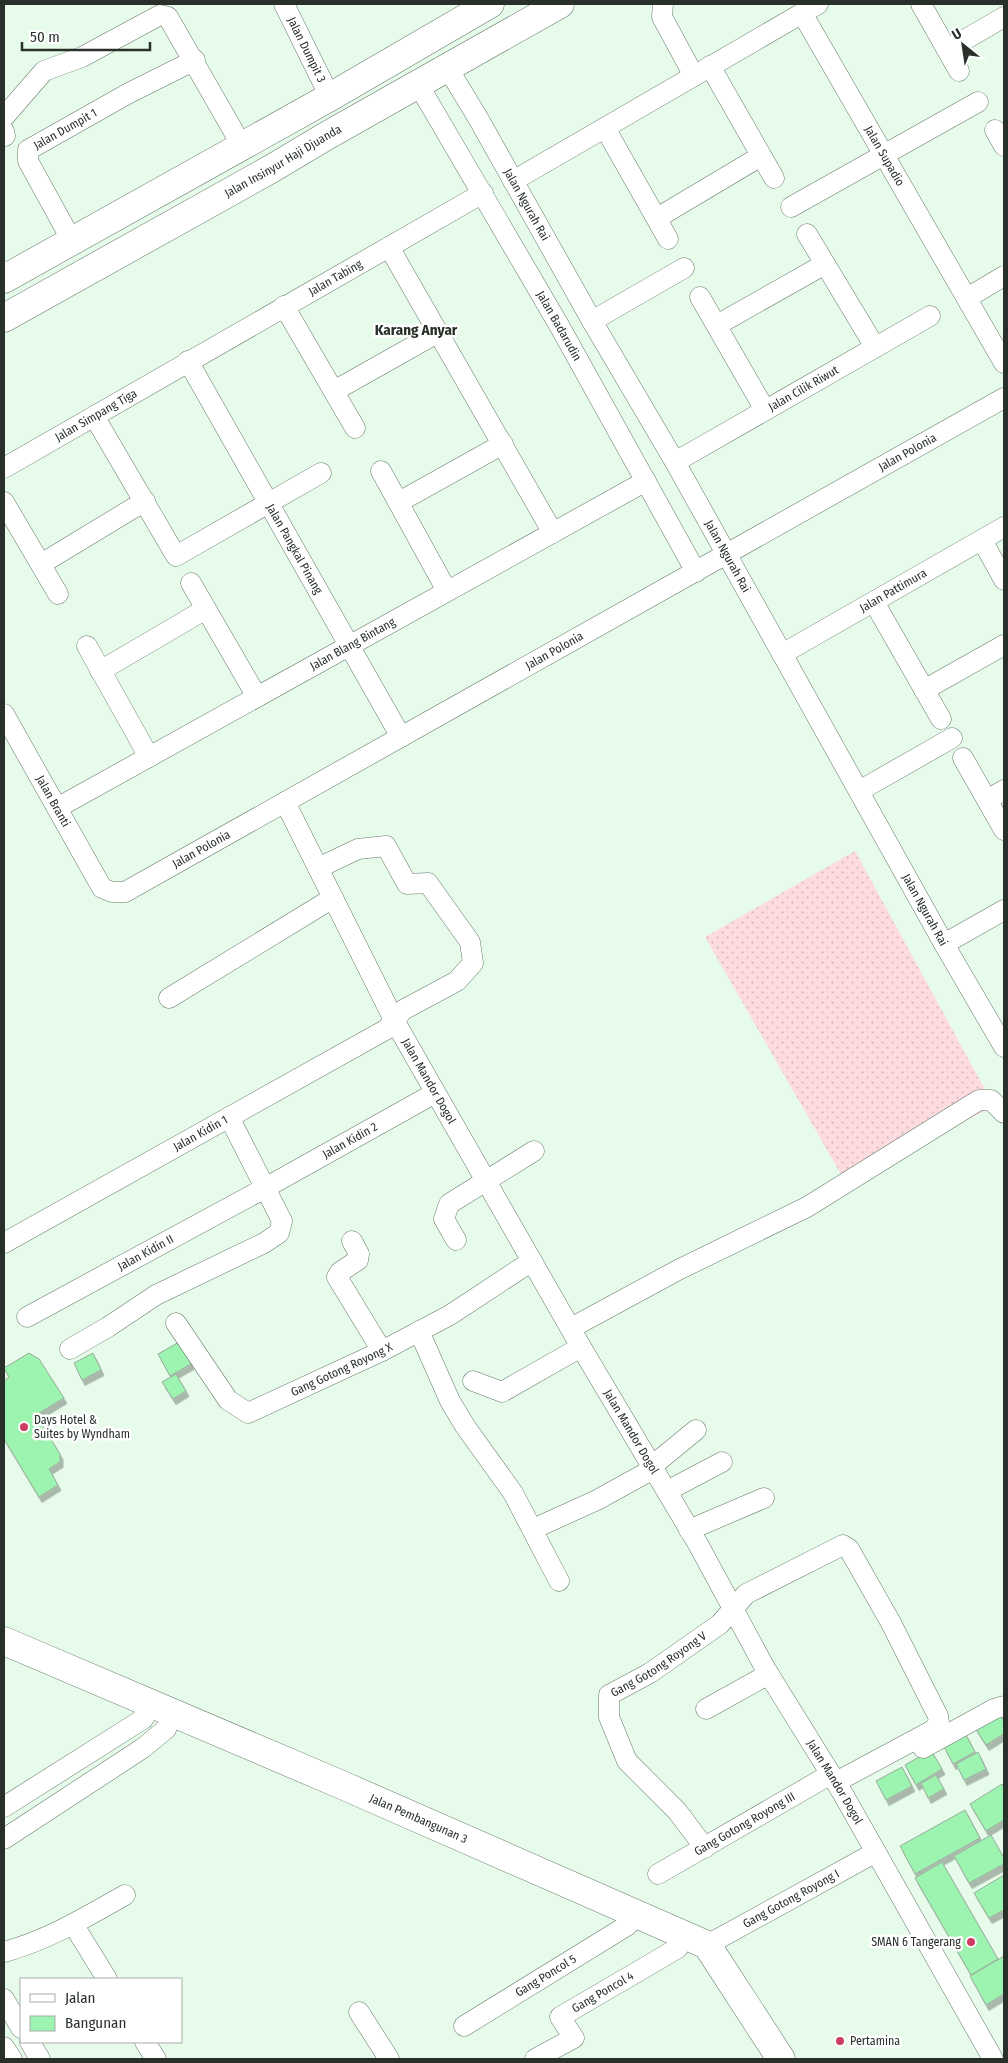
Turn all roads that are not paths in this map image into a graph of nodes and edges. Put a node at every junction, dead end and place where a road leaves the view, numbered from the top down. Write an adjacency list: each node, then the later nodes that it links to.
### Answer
1 (284, 4): 14 (street, Jalan Dumpit 3)
2 (490, 4): 14 (street)
3 (560, 4): 10 (street, Jalan Insinyur Haji Djuanda)
4 (663, 4): 11 (street)
5 (921, 4): 8 (street)
6 (810, 8): 11 (street); 19 (street, Jalan Supadio)
7 (1004, 17): 8 (street)
8 (947, 50): 12 (street)
9 (195, 60): 16 (street); 18 (street); 28 (street, Jalan Dumpit 1)
10 (448, 67): 13 (street, Jalan Insinyur Haji Djuanda); 22 (street, Jalan Ngurah Rai)
11 (702, 71): 17 (street); 20 (street)
12 (960, 71)
13 (418, 84): 23 (street, Jalan Badarudin); 35 (street, Jalan Insinyur Haji Djuanda)
14 (330, 97): 18 (street)
15 (978, 102): 19 (street)
16 (4, 128)
17 (605, 128): 22 (street); 25 (street)
18 (242, 146): 28 (street)
19 (883, 155): 24 (street); 37 (street, Jalan Supadio)
20 (761, 156): 21 (street); 25 (street)
21 (774, 178)
22 (513, 181): 42 (street, Jalan Ngurah Rai)
23 (483, 193): 29 (street, Jalan Tabing); 58 (street, Jalan Badarudin)
24 (791, 207)
25 (656, 218): 27 (street)
26 (807, 234): 31 (street)
27 (668, 239)
28 (72, 241): 30 (street)
29 (389, 247): 39 (street, Jalan Tabing); 44 (street)
30 (48, 255): 33 (street); 35 (street)
31 (824, 264): 43 (street); 45 (street)
32 (684, 268): 42 (street)
33 (9, 276): 38 (street)
34 (1004, 276): 37 (street)
35 (64, 284): 38 (street, Jalan Insinyur Haji Djuanda)
36 (700, 297): 43 (street)
37 (967, 298): 47 (street, Jalan Supadio)
38 (30, 303): 41 (street, Jalan Insinyur Haji Djuanda)
39 (284, 306): 46 (street, Jalan Tabing); 48 (street)
40 (930, 316): 45 (street, Jalan Cilik Riwut)
41 (4, 318)
42 (592, 320): 54 (street, Jalan Ngurah Rai)
43 (717, 325): 50 (street)
44 (437, 333): 48 (street); 53 (street)
45 (874, 347): 50 (street, Jalan Cilik Riwut)
46 (188, 361): 51 (street, Jalan Simpang Tiga); 62 (street, Jalan Pangkal Pinang)
47 (1004, 362)
48 (334, 391): 52 (street)
49 (1004, 398): 66 (street, Jalan Polonia)
50 (765, 410): 54 (street, Jalan Cilik Riwut)
51 (94, 416): 55 (street, Jalan Simpang Tiga); 60 (street)
52 (355, 428)
53 (503, 444): 61 (street); 64 (street)
54 (675, 462): 66 (street, Jalan Ngurah Rai)
55 (4, 468)
56 (381, 471): 61 (street)
57 (322, 473): 62 (street)
58 (646, 481): 64 (street, Jalan Blang Bintang); 68 (street, Jalan Badarudin)
59 (4, 502): 67 (street)
60 (146, 502): 62 (street); 67 (street)
61 (400, 502): 71 (street)
62 (269, 503): 77 (street, Jalan Pangkal Pinang)
63 (1004, 527): 65 (street, Jalan Pattimura)
64 (553, 533): 71 (street, Jalan Blang Bintang)
65 (982, 540): 69 (street); 73 (street, Jalan Pattimura)
66 (727, 554): 68 (street, Jalan Polonia); 78 (street, Jalan Ngurah Rai)
67 (41, 564): 72 (street)
68 (696, 572): 84 (street, Jalan Polonia)
69 (1004, 580)
70 (191, 583): 74 (street)
71 (447, 591): 77 (street, Jalan Blang Bintang)
72 (58, 594)
73 (874, 602): 78 (street, Jalan Pattimura); 80 (street)
74 (206, 609): 79 (street); 81 (street)
75 (1004, 645): 80 (street)
76 (87, 646): 79 (street)
77 (350, 646): 81 (street, Jalan Blang Bintang); 84 (street, Jalan Pangkal Pinang)
78 (782, 654): 88 (street, Jalan Ngurah Rai)
79 (100, 671): 86 (street)
80 (924, 690): 83 (street)
81 (257, 697): 86 (street, Jalan Blang Bintang)
82 (4, 714): 91 (street, Jalan Branti)
83 (942, 719)
84 (401, 737): 90 (street, Jalan Polonia)
85 (952, 738): 88 (street)
86 (149, 757): 91 (street, Jalan Blang Bintang)
87 (963, 758): 89 (street)
88 (859, 791): 97 (street, Jalan Ngurah Rai)
89 (996, 795): 92 (street)
90 (285, 802): 93 (street, Jalan Mandor Dogol); 94 (street, Jalan Polonia)
91 (57, 808): 94 (street, Jalan Branti)
92 (1004, 830)
93 (318, 868): 95 (street, Jalan Mandor Dogol); 99 (street, Jalan Kidin 1)
94 (102, 888)
95 (333, 898): 98 (street); 99 (street, Jalan Mandor Dogol)
96 (1004, 910): 97 (street)
97 (944, 944): 100 (street, Jalan Ngurah Rai)
98 (169, 998)
99 (394, 1020): 101 (street, Jalan Mandor Dogol); 103 (street, Jalan Kidin 1)
100 (1002, 1039)
101 (436, 1093): 105 (street, Jalan Mandor Dogol); 106 (street, Jalan Kidin 2)
102 (1004, 1113): 113 (street)
103 (230, 1117): 106 (street); 109 (street, Jalan Kidin 1)
104 (534, 1151): 105 (street)
105 (485, 1180): 107 (street); 110 (street, Jalan Mandor Dogol)
106 (265, 1188): 111 (street, Jalan Kidin II); 116 (street)
107 (456, 1240)
108 (352, 1241): 117 (street)
109 (4, 1243)
110 (532, 1261): 113 (street, Jalan Mandor Dogol); 114 (street, Gang Gotong Royong X)
111 (27, 1317)
112 (176, 1323): 117 (street, Gang Gotong Royong X)
113 (571, 1328): 115 (street, Jalan Mandor Dogol)
114 (419, 1331): 117 (street, Gang Gotong Royong X); 124 (street)
115 (582, 1347): 118 (street); 121 (street, Jalan Mandor Dogol)
116 (70, 1349)
117 (382, 1351)
118 (473, 1381)
119 (696, 1430): 121 (street)
120 (722, 1462): 122 (street)
121 (652, 1466): 122 (street, Jalan Mandor Dogol); 124 (street)
122 (667, 1492): 125 (street, Jalan Mandor Dogol)
123 (764, 1498): 125 (street)
124 (533, 1529): 126 (street)
125 (689, 1530): 127 (street, Jalan Mandor Dogol)
126 (559, 1582)
127 (733, 1607): 130 (street, Jalan Mandor Dogol); 135 (street); 138 (street, Gang Gotong Royong V)
128 (4, 1641): 133 (street, Jalan Pembangunan 3)
129 (4, 1658): 133 (street, Jalan Pembangunan 3)
130 (769, 1674): 132 (street); 135 (street, Jalan Mandor Dogol)
131 (1004, 1706): 135 (street)
132 (706, 1709)
133 (152, 1719): 134 (street); 134 (street); 136 (street); 142 (street, Jalan Pembangunan 3)
134 (143, 1748): 137 (street)
135 (836, 1783): 138 (street, Gang Gotong Royong III); 139 (street, Jalan Mandor Dogol)
136 (4, 1807)
137 (4, 1839)
138 (704, 1848): 140 (street, Gang Gotong Royong III)
139 (876, 1852): 145 (street, Gang Gotong Royong I); 156 (street, Jalan Mandor Dogol)
140 (658, 1874)
141 (125, 1895): 143 (street)
142 (579, 1896): 144 (street, Jalan Pembangunan 3); 145 (street, Jalan Pembangunan 3)
143 (74, 1924): 147 (street); 148 (street)
144 (628, 1925): 146 (street, Jalan Pembangunan 3); 152 (street, Gang Poncol 5)
145 (707, 1945): 163 (street)
146 (678, 1948): 161 (street, Gang Poncol 4); 162 (street, Jalan Pembangunan 3)
147 (4, 1952)
148 (106, 1978)
149 (4, 1999): 151 (street)
150 (359, 2012): 160 (street)
151 (20, 2026)
152 (464, 2026)
153 (31, 2043): 158 (street)
154 (146, 2043): 159 (street)
155 (4, 2047): 157 (street)
156 (992, 2055)
157 (12, 2059)
158 (40, 2059)
159 (156, 2059)
160 (389, 2059)
161 (535, 2059)
162 (766, 2059)
163 (781, 2059)

